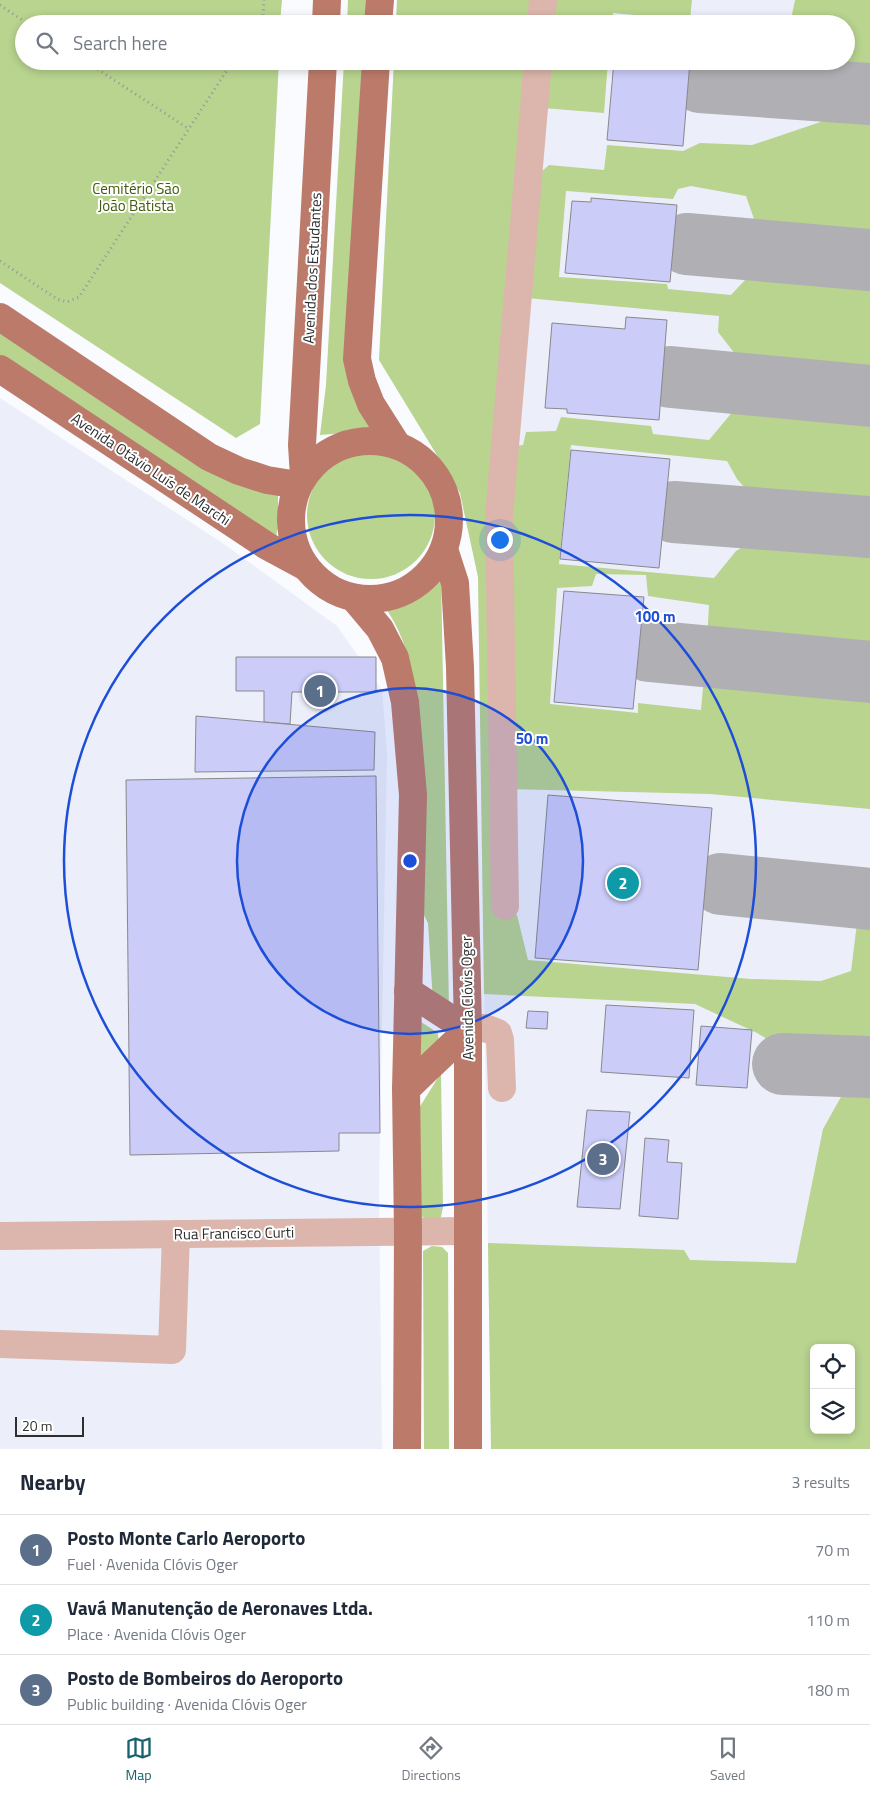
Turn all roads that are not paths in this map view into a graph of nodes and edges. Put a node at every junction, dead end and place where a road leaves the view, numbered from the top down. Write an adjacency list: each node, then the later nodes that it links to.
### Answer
1 (327, 0): 4 (main road)
2 (380, 0): 5 (main road)
3 (543, 0): 6 (street)
4 (326, 15)
5 (379, 15)
6 (542, 15)
7 (323, 70): 13 (main road, Avenida dos Estudantes)
8 (375, 70): 12 (main road)
9 (537, 70): 17 (street)
10 (0, 317): 13 (main road)
11 (0, 369): 15 (main road, Avenida Otávio Luís de Marchi)
12 (397, 445): 13 (main road); 14 (main road)
13 (301, 480): 15 (main road)
14 (444, 549): 16 (main road); 19 (main road, Avenida Clóvis Oger)
15 (304, 566): 16 (main road)
16 (354, 598): 18 (main road)
17 (505, 906)
18 (408, 991): 19 (main road); 21 (main road)
19 (468, 1030): 20 (street); 21 (main road); 22 (main road, Avenida Clóvis Oger)
20 (502, 1088)
21 (406, 1089): 23 (main road)
22 (468, 1231): 23 (street, Rua Francisco Curti); 28 (main road, Avenida Clóvis Oger)
23 (408, 1232): 24 (street, Rua Francisco Curti); 27 (main road)
24 (176, 1234): 25 (street, Rua Francisco Curti); 26 (street)
25 (0, 1236)
26 (0, 1344)
27 (407, 1449)
28 (468, 1449)

